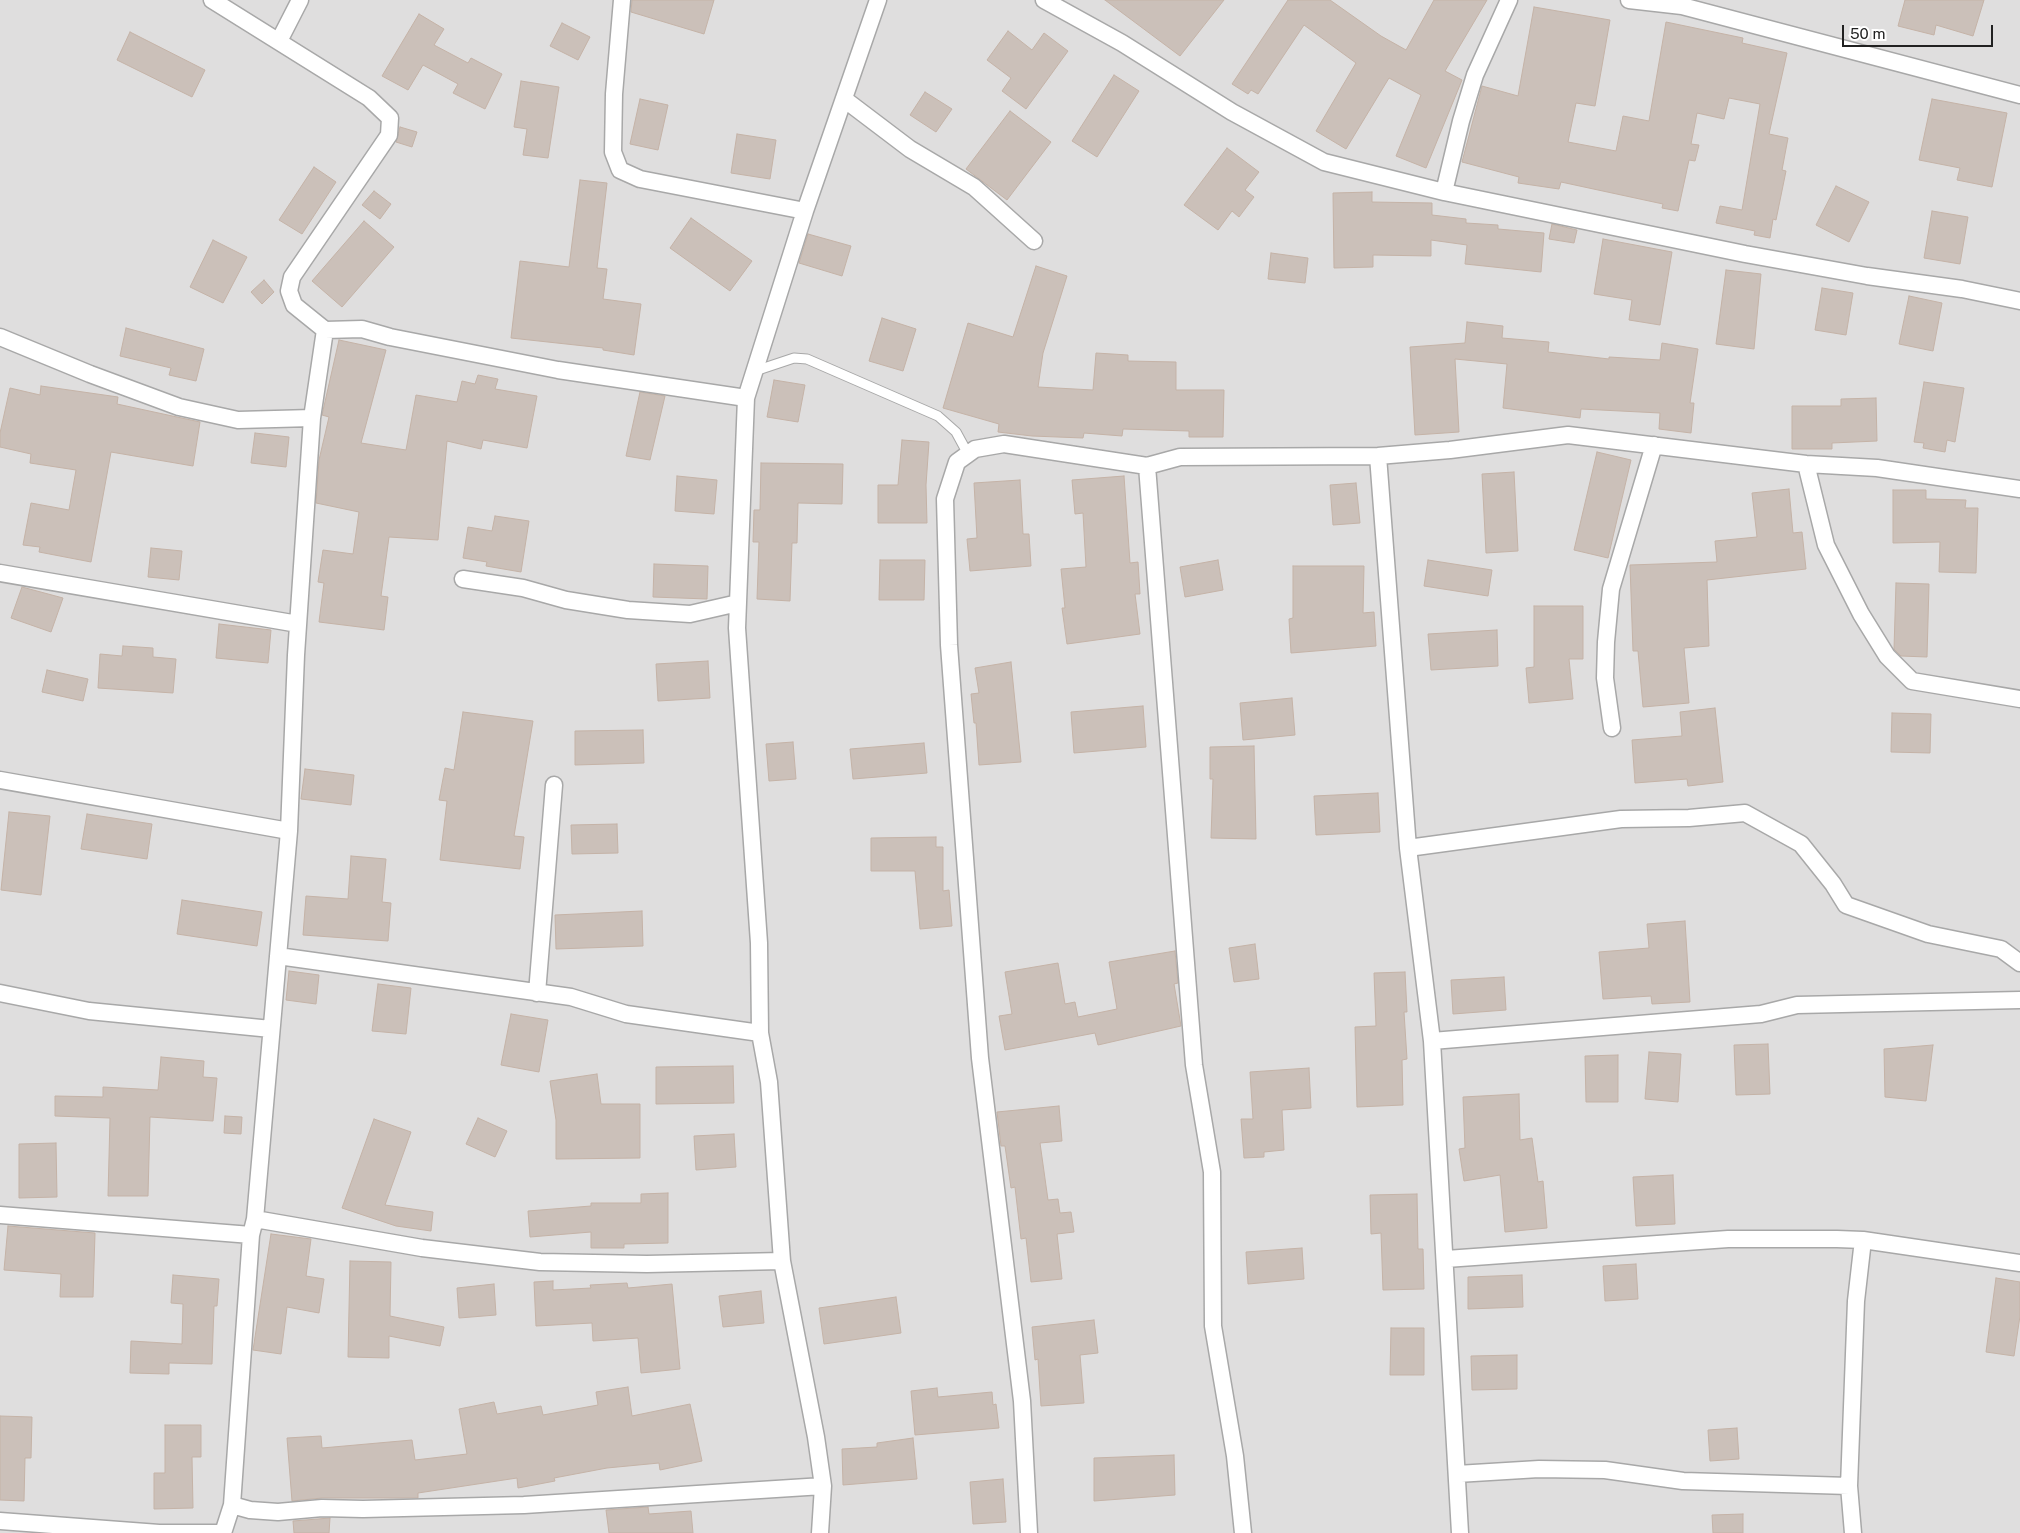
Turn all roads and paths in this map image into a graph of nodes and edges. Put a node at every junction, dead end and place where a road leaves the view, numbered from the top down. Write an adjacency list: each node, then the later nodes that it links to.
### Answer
1 (212, 0): 8 (street)
2 (300, 0): 8 (street)
3 (622, 0): 12 (street)
4 (878, 0): 10 (street)
5 (1044, 0): 11 (street)
6 (1509, 0): 11 (street)
7 (1629, 0): 9 (street)
8 (279, 40): 15 (street)
9 (2020, 95)
10 (844, 99): 12 (street); 13 (street)
11 (1444, 192): 14 (street)
12 (805, 211): 17 (street)
13 (1034, 241)
14 (2020, 301)
15 (325, 330): 18 (street); 19 (street)
16 (0, 337): 19 (street)
17 (755, 371): 18 (street); 21 (lane)
18 (746, 398): 28 (street)
19 (312, 418): 29 (street)
20 (1654, 445): 22 (street); 23 (street); 31 (street)
21 (968, 454): 24 (street); 58 (street)
22 (1378, 456): 24 (street); 35 (street)
23 (1806, 464): 25 (street); 30 (street)
24 (1147, 466): 59 (street)
25 (2020, 489)
26 (0, 573): 29 (street)
27 (463, 579): 28 (street)
28 (738, 603): 42 (street)
29 (298, 624): 34 (street)
30 (2020, 699)
31 (1612, 728)
32 (0, 780): 34 (street)
33 (554, 786): 39 (street)
34 (289, 831): 36 (street)
35 (1408, 848): 37 (street); 43 (street)
36 (278, 956): 39 (street); 41 (street)
37 (2020, 963)
38 (0, 993): 41 (street)
39 (537, 993): 42 (street)
40 (2020, 1000): 43 (street)
41 (271, 1029): 45 (street)
42 (760, 1033): 48 (street)
43 (1432, 1041): 47 (street)
44 (0, 1215): 45 (street)
45 (253, 1227): 48 (street); 53 (street)
46 (1864, 1240): 47 (street); 49 (street); 52 (street)
47 (1446, 1259): 50 (street)
48 (782, 1261): 51 (street)
49 (2020, 1263)
50 (1458, 1474): 52 (street); 60 (street)
51 (822, 1486): 53 (street); 57 (street)
52 (1849, 1486): 61 (street)
53 (232, 1505): 56 (street)
54 (0, 1521): 55 (street)
55 (88, 1530): 56 (street)
56 (223, 1533)
57 (820, 1533)
58 (1030, 1533)
59 (1243, 1533)
60 (1460, 1533)
61 (1853, 1533)

